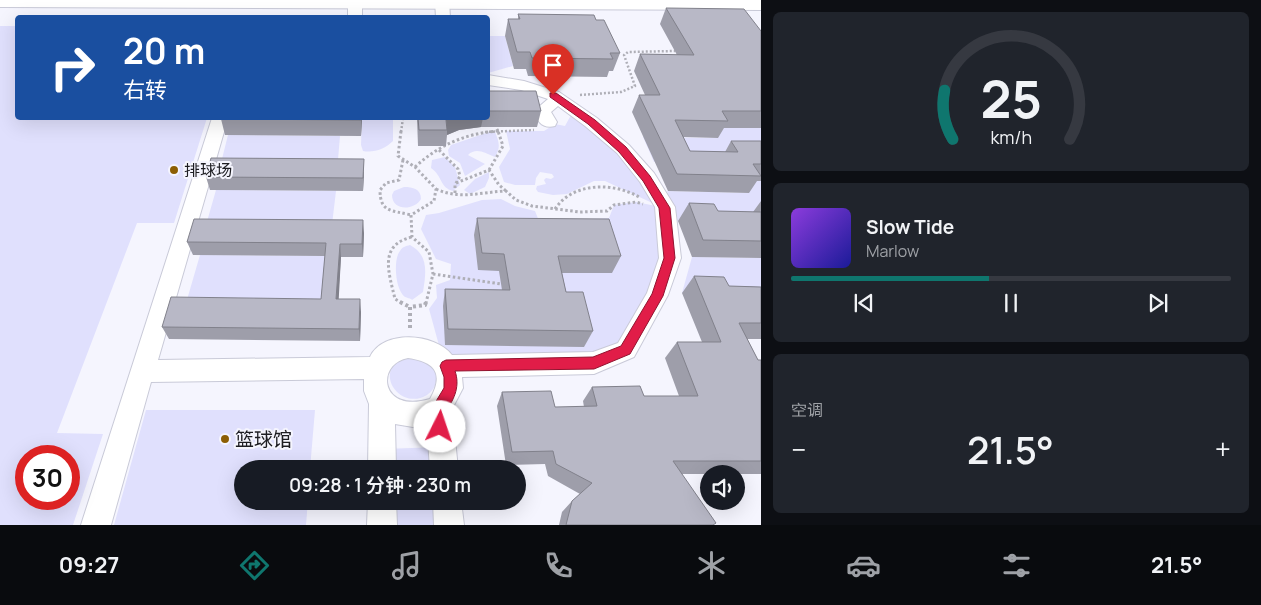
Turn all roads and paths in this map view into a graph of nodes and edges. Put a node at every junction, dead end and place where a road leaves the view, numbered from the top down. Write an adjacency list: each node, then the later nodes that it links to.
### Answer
1 (0, 2): 3 (street)
2 (761, 5): 4 (street)
3 (354, 7): 4 (street)
4 (442, 7)
5 (675, 51): 7 (path)
6 (490, 80): 7 (street)
7 (561, 101): 10 (street); 20 (street)
8 (219, 120): 30 (street)
9 (403, 120): 13 (path)
10 (550, 122): 11 (path)
11 (497, 130): 12 (path); 15 (path)
12 (439, 150): 14 (path); 16 (path)
13 (403, 160): 14 (path); 22 (path)
14 (416, 167): 17 (path)
15 (489, 170): 16 (path); 18 (path)
16 (456, 183): 19 (path)
17 (436, 189): 19 (path); 22 (path)
18 (506, 191): 19 (path); 21 (path)
19 (455, 195)
20 (664, 208): 21 (path); 21 (path); 28 (street)
21 (555, 209)
22 (411, 215): 23 (path)
23 (412, 237): 24 (path); 26 (path)
24 (433, 274): 25 (path); 26 (path)
25 (501, 284)
26 (410, 308): 27 (path)
27 (411, 347): 28 (street); 29 (street)
28 (446, 366): 32 (street)
29 (376, 368): 30 (street); 31 (street)
30 (142, 371): 37 (street)
31 (382, 402): 32 (street); 33 (street)
32 (439, 408): 34 (street)
33 (382, 460)
34 (443, 460)
35 (382, 510): 38 (street)
36 (448, 510): 39 (street)
37 (96, 525)
38 (382, 525)
39 (449, 525)

